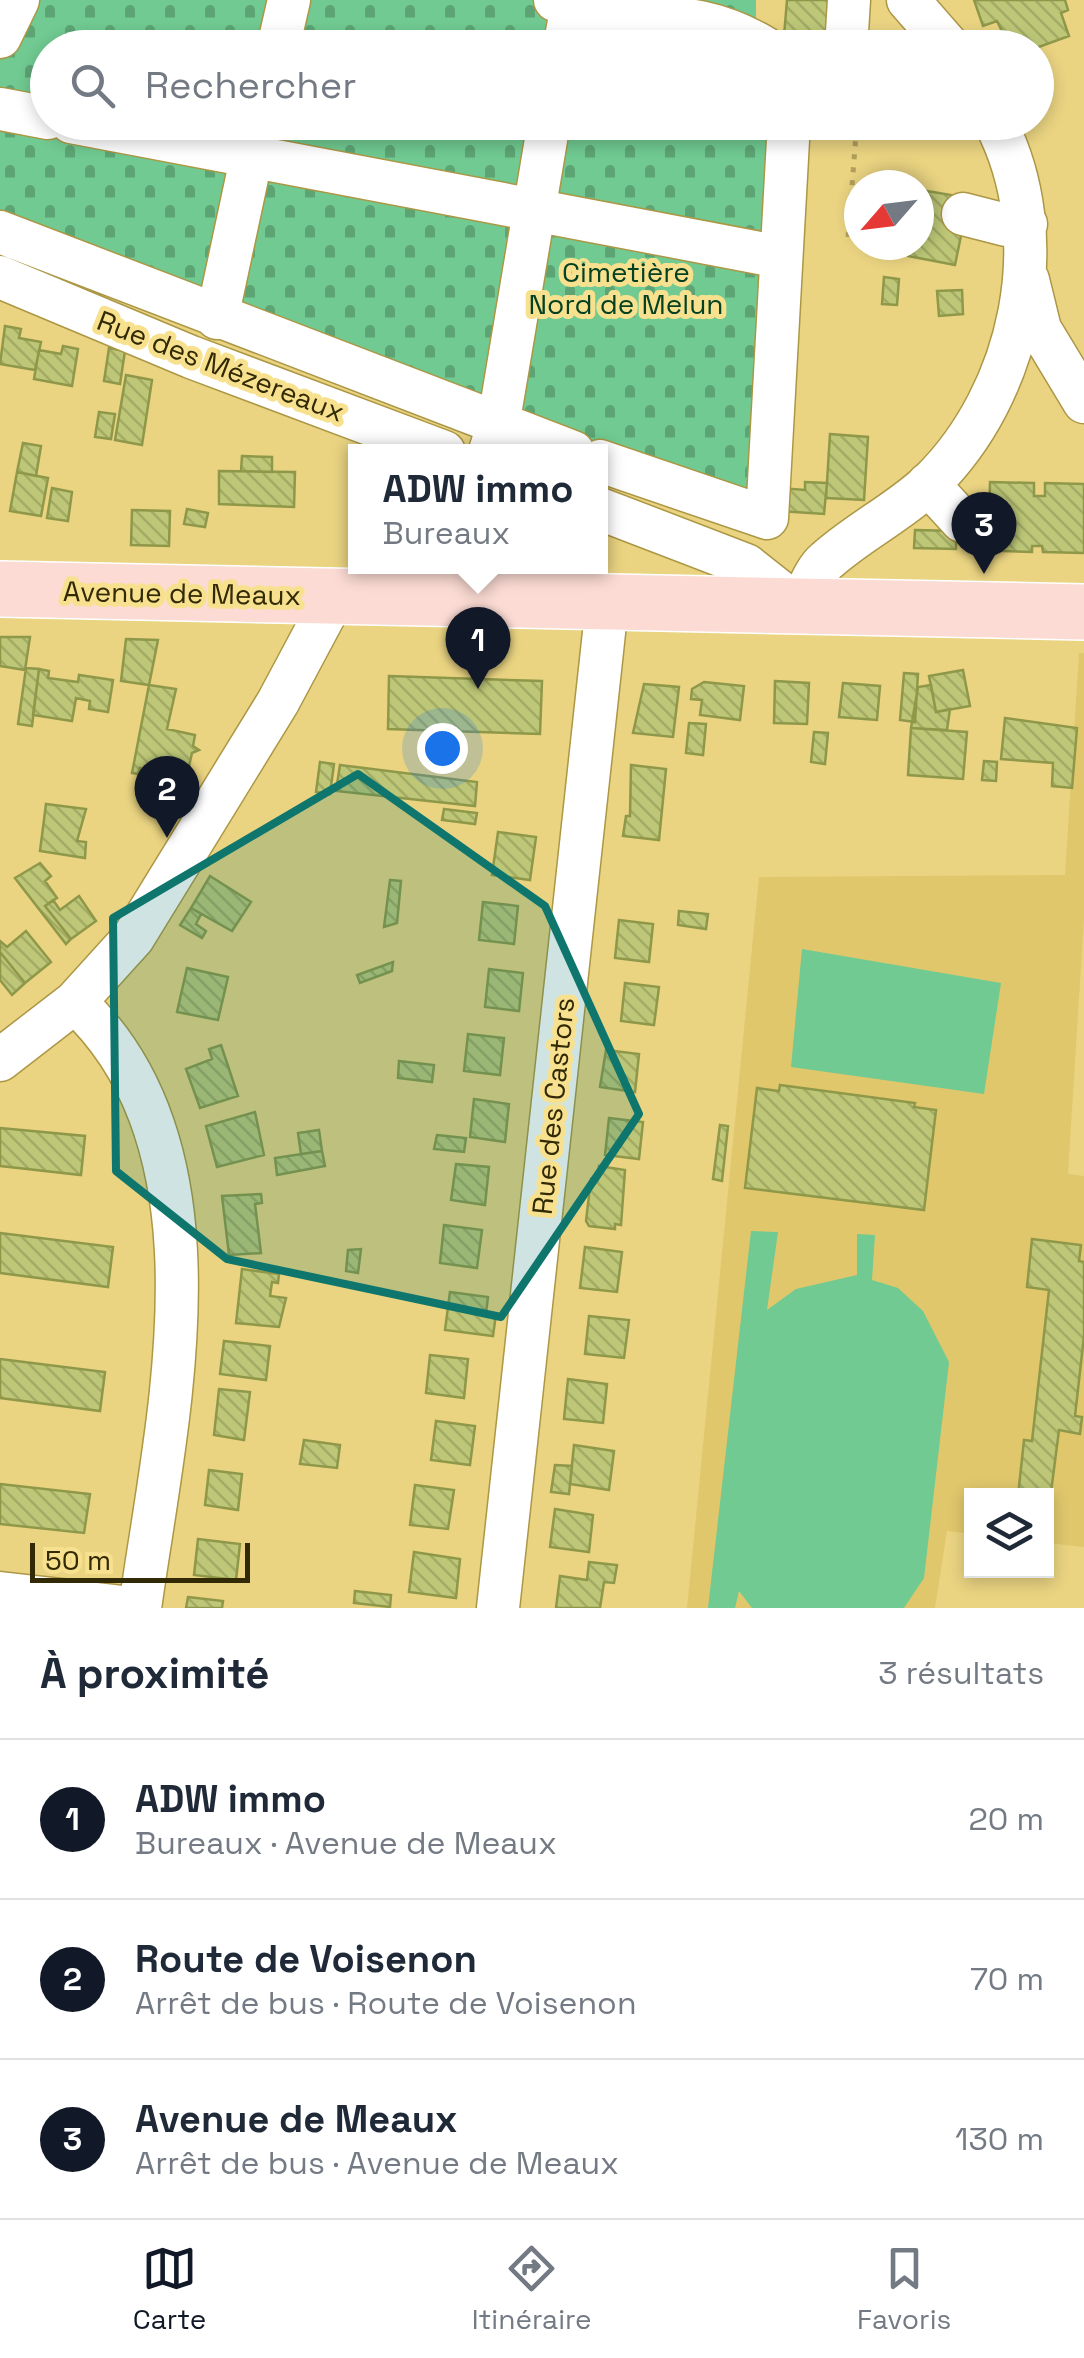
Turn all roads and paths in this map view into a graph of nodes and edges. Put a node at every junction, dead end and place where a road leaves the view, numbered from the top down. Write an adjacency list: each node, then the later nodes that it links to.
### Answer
1 (18, 0): 11 (street)
2 (289, 0): 6 (street)
3 (849, 0): 9 (street)
4 (908, 0): 10 (street)
5 (564, 3): 7 (street); 8 (street)
6 (282, 30)
7 (564, 30)
8 (742, 30)
9 (847, 30)
10 (934, 30)
11 (0, 37)
12 (0, 109): 13 (street)
13 (30, 115)
14 (256, 140): 20 (street); 27 (street)
15 (546, 140): 20 (street)
16 (788, 140): 24 (street)
17 (856, 140): 19 (path)
18 (1003, 140): 22 (street)
19 (853, 170)
20 (532, 210): 24 (street); 29 (street)
21 (962, 214): 22 (street)
22 (1026, 224): 25 (street)
23 (0, 232): 27 (street)
24 (781, 257): 32 (street)
25 (1027, 274): 28 (street); 33 (street)
26 (0, 276): 30 (street, Rue des Mézereaux)
27 (216, 318): 29 (street)
28 (1084, 402)
29 (494, 439): 31 (street)
30 (423, 444)
31 (525, 444)
32 (608, 464)
33 (928, 484): 35 (street); 39 (street)
34 (608, 513): 39 (street)
35 (962, 520)
36 (0, 590): 37 (main road, Avenue de Meaux)
37 (334, 597): 38 (main road, Avenue de Meaux); 41 (street)
38 (607, 604): 39 (main road, Avenue de Meaux); 46 (street, Rue des Castors)
39 (799, 607): 40 (main road, Avenue de Meaux)
40 (1084, 612)
41 (75, 1002): 42 (street); 45 (street)
42 (0, 1060)
43 (0, 1593): 44 (street)
44 (132, 1608)
45 (140, 1608)
46 (498, 1608)

